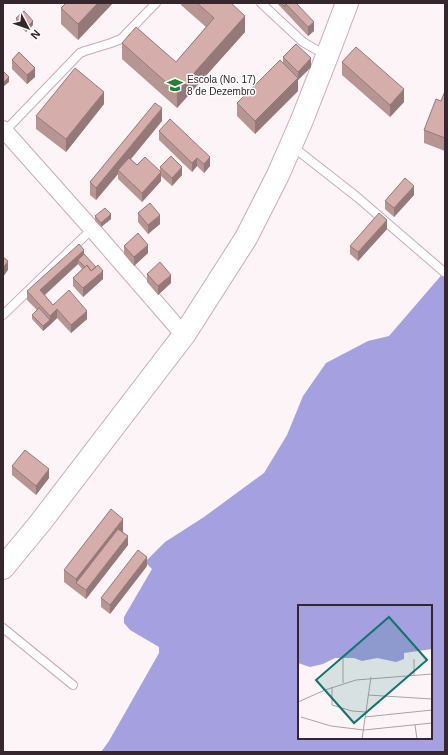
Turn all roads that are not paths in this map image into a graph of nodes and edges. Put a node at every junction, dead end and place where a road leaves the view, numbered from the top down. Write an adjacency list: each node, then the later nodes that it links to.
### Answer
1 (156, 3): 5 (lane)
2 (261, 3): 4 (lane)
3 (347, 3): 4 (street)
4 (327, 56): 6 (street)
5 (4, 130): 7 (street)
6 (291, 145): 8 (lane); 10 (street)
7 (92, 229): 9 (lane); 10 (street)
8 (444, 272)
9 (3, 315)
10 (184, 335): 11 (street)
11 (3, 568)
12 (3, 628): 13 (lane)
13 (73, 686)

